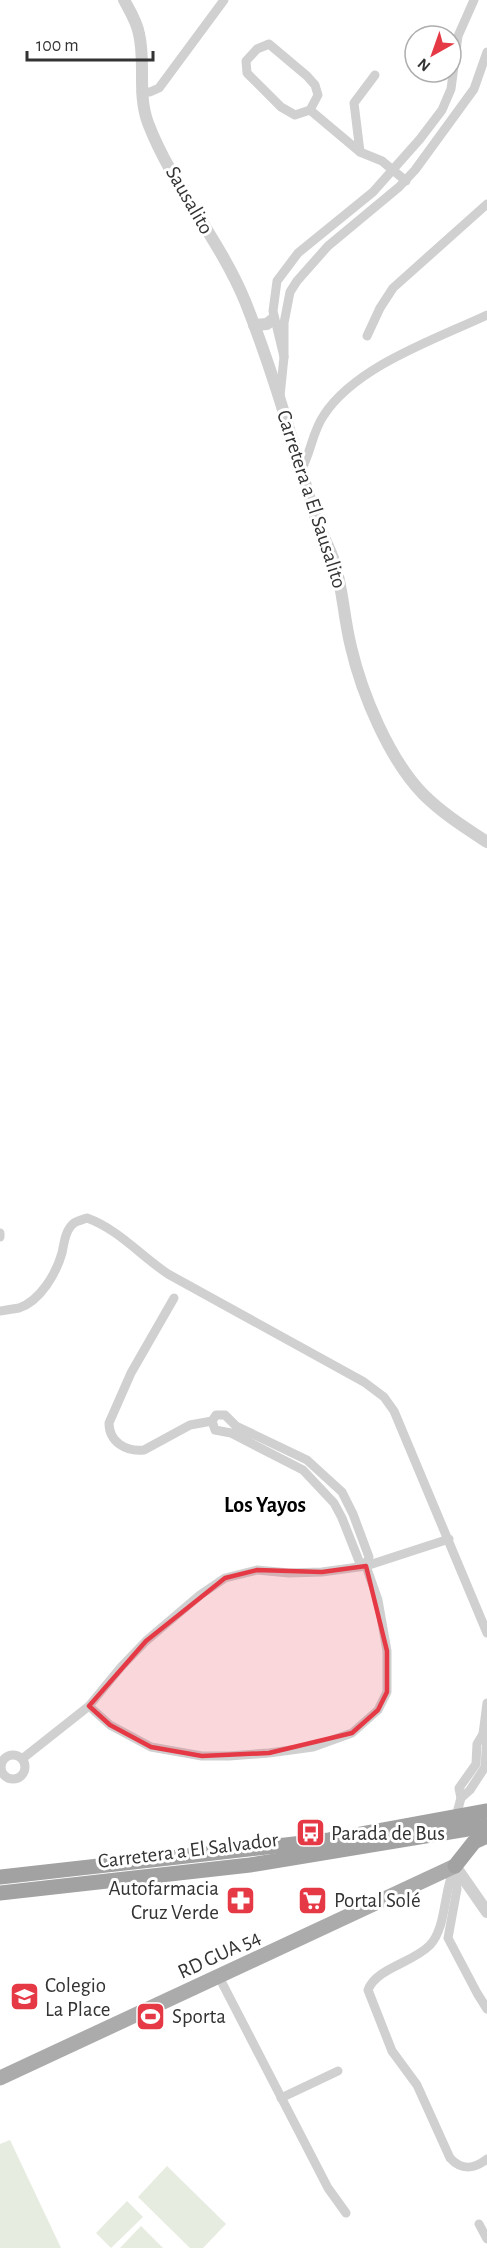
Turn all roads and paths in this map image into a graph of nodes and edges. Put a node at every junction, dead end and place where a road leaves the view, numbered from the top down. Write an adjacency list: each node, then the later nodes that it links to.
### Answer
1 (124, 0): 7 (street, Sausalito)
2 (224, 0): 7 (street)
3 (474, 0): 10 (street)
4 (487, 52): 6 (street)
5 (375, 75): 9 (street)
6 (483, 80): 13 (street)
7 (141, 92): 20 (street, Sausalito)
8 (310, 110): 8 (street); 9 (street)
9 (360, 152): 11 (street)
10 (401, 160): 11 (street); 12 (street); 13 (street)
11 (382, 161): 12 (street)
12 (393, 169): 14 (street); 16 (street)
13 (415, 170): 14 (street)
14 (406, 180): 17 (street)
15 (487, 204): 21 (street)
16 (278, 281): 17 (street); 19 (street)
17 (290, 292): 22 (street, Carretera a El Sausalito)
18 (487, 315): 24 (street)
19 (273, 319): 20 (street); 22 (street)
20 (254, 325): 23 (street, Sausalito)
21 (368, 336)
22 (284, 357): 23 (street, Carretera a El Sausalito)
23 (280, 396): 24 (street, Carretera a El Sausalito)
24 (301, 470): 25 (street, Carretera a El Sausalito)
25 (487, 842)
26 (174, 1298): 28 (street)
27 (0, 1311): 29 (street)
28 (212, 1421): 30 (street); 30 (street)
29 (449, 1539): 30 (street); 31 (street)
30 (366, 1566): 33 (street); 33 (street)
31 (487, 1633)
32 (487, 1703): 36 (street)
33 (89, 1706): 34 (street)
34 (22, 1759)
35 (487, 1802): 36 (highway)
36 (459, 1803): 40 (highway)
37 (487, 1811): 40 (highway, Carretera a El Salvador)
38 (487, 1826): 42 (highway, Carretera a El Salvador)
39 (487, 1835): 41 (highway); 43 (highway)
40 (329, 1840): 44 (highway, Carretera a El Salvador)
41 (450, 1841): 42 (highway); 43 (highway)
42 (291, 1859): 45 (highway, Carretera a El Salvador)
43 (455, 1866): 46 (street); 47 (street); 48 (street); 49 (main road, RD GUA 54)
44 (0, 1877)
45 (0, 1893)
46 (487, 1912)
47 (438, 1935): 48 (street); 54 (street)
48 (448, 1938): 50 (street)
49 (219, 1977): 52 (main road, RD GUA 54); 53 (street)
50 (487, 2008)
51 (338, 2071): 53 (street)
52 (0, 2078)
53 (280, 2098): 55 (street)
54 (487, 2159)
55 (346, 2213)
56 (479, 2224): 57 (street)
57 (487, 2239)

